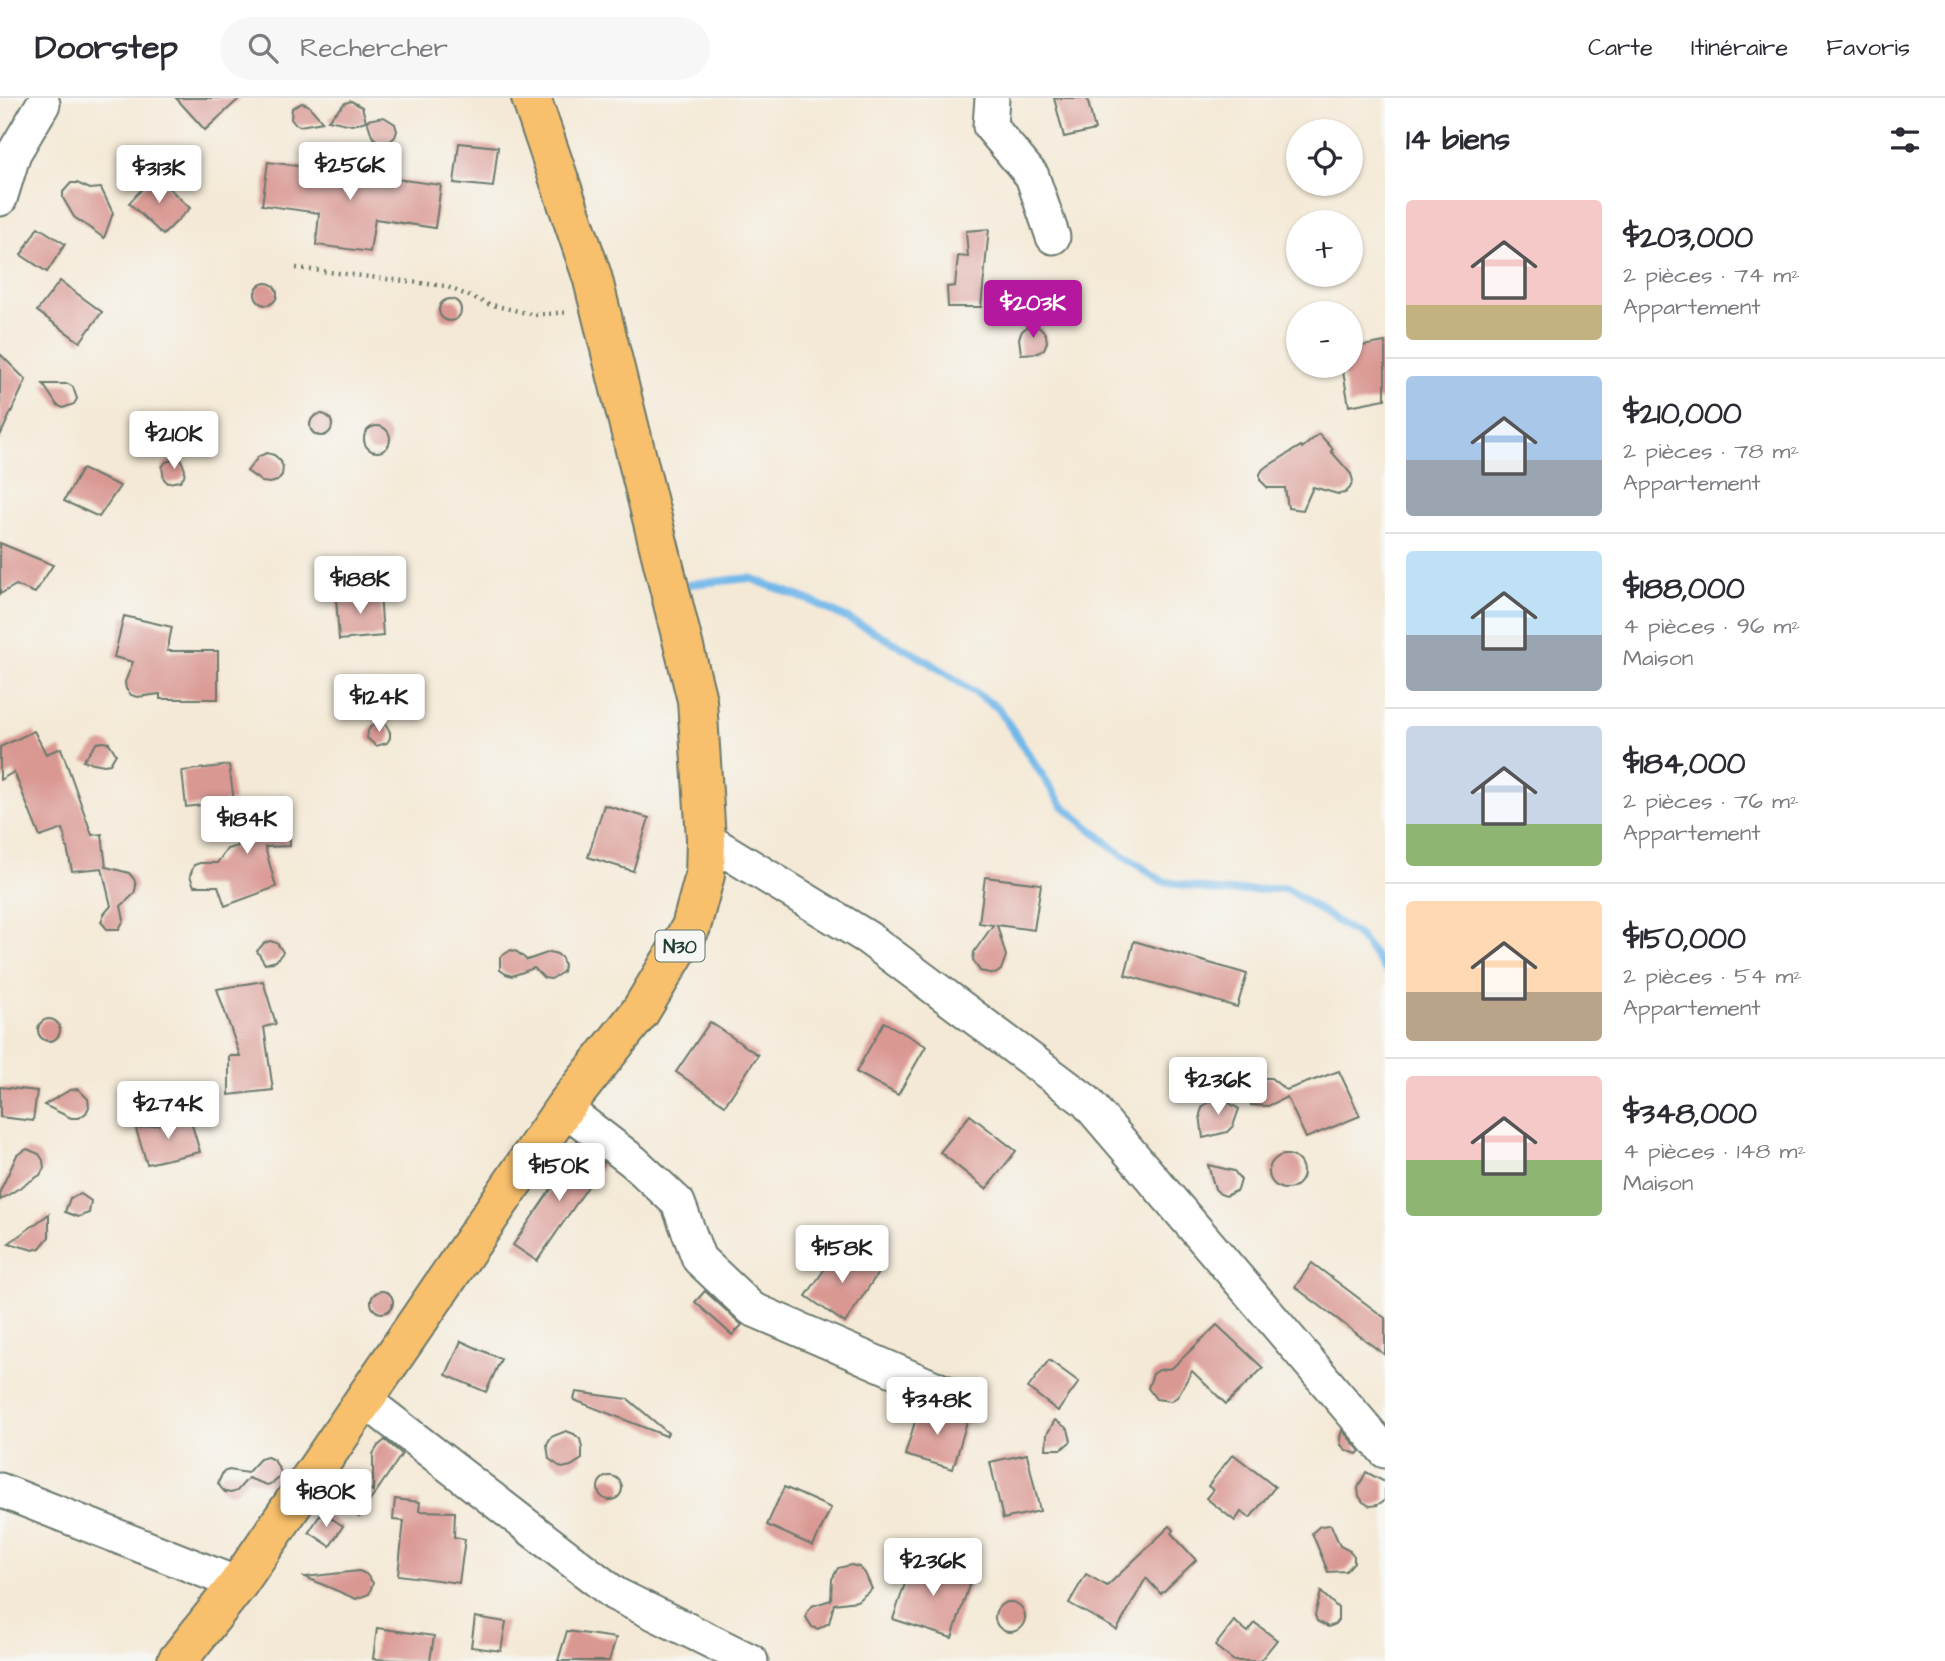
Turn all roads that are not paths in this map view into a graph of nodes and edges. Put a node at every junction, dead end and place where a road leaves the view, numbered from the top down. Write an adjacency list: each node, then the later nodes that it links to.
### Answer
1 (531, 98): 7 (main road, N30)
2 (992, 98): 6 (street)
3 (43, 104): 4 (street)
4 (7, 152): 5 (street)
5 (0, 199)
6 (1053, 237)
7 (706, 839): 8 (main road, N30); 11 (street)
8 (564, 1108): 9 (street); 10 (main road, N30)
9 (951, 1395)
10 (363, 1399): 13 (main road, N30); 15 (street)
11 (1385, 1451)
12 (0, 1490): 13 (street)
13 (238, 1584): 14 (main road, N30)
14 (177, 1661)
15 (751, 1661)

